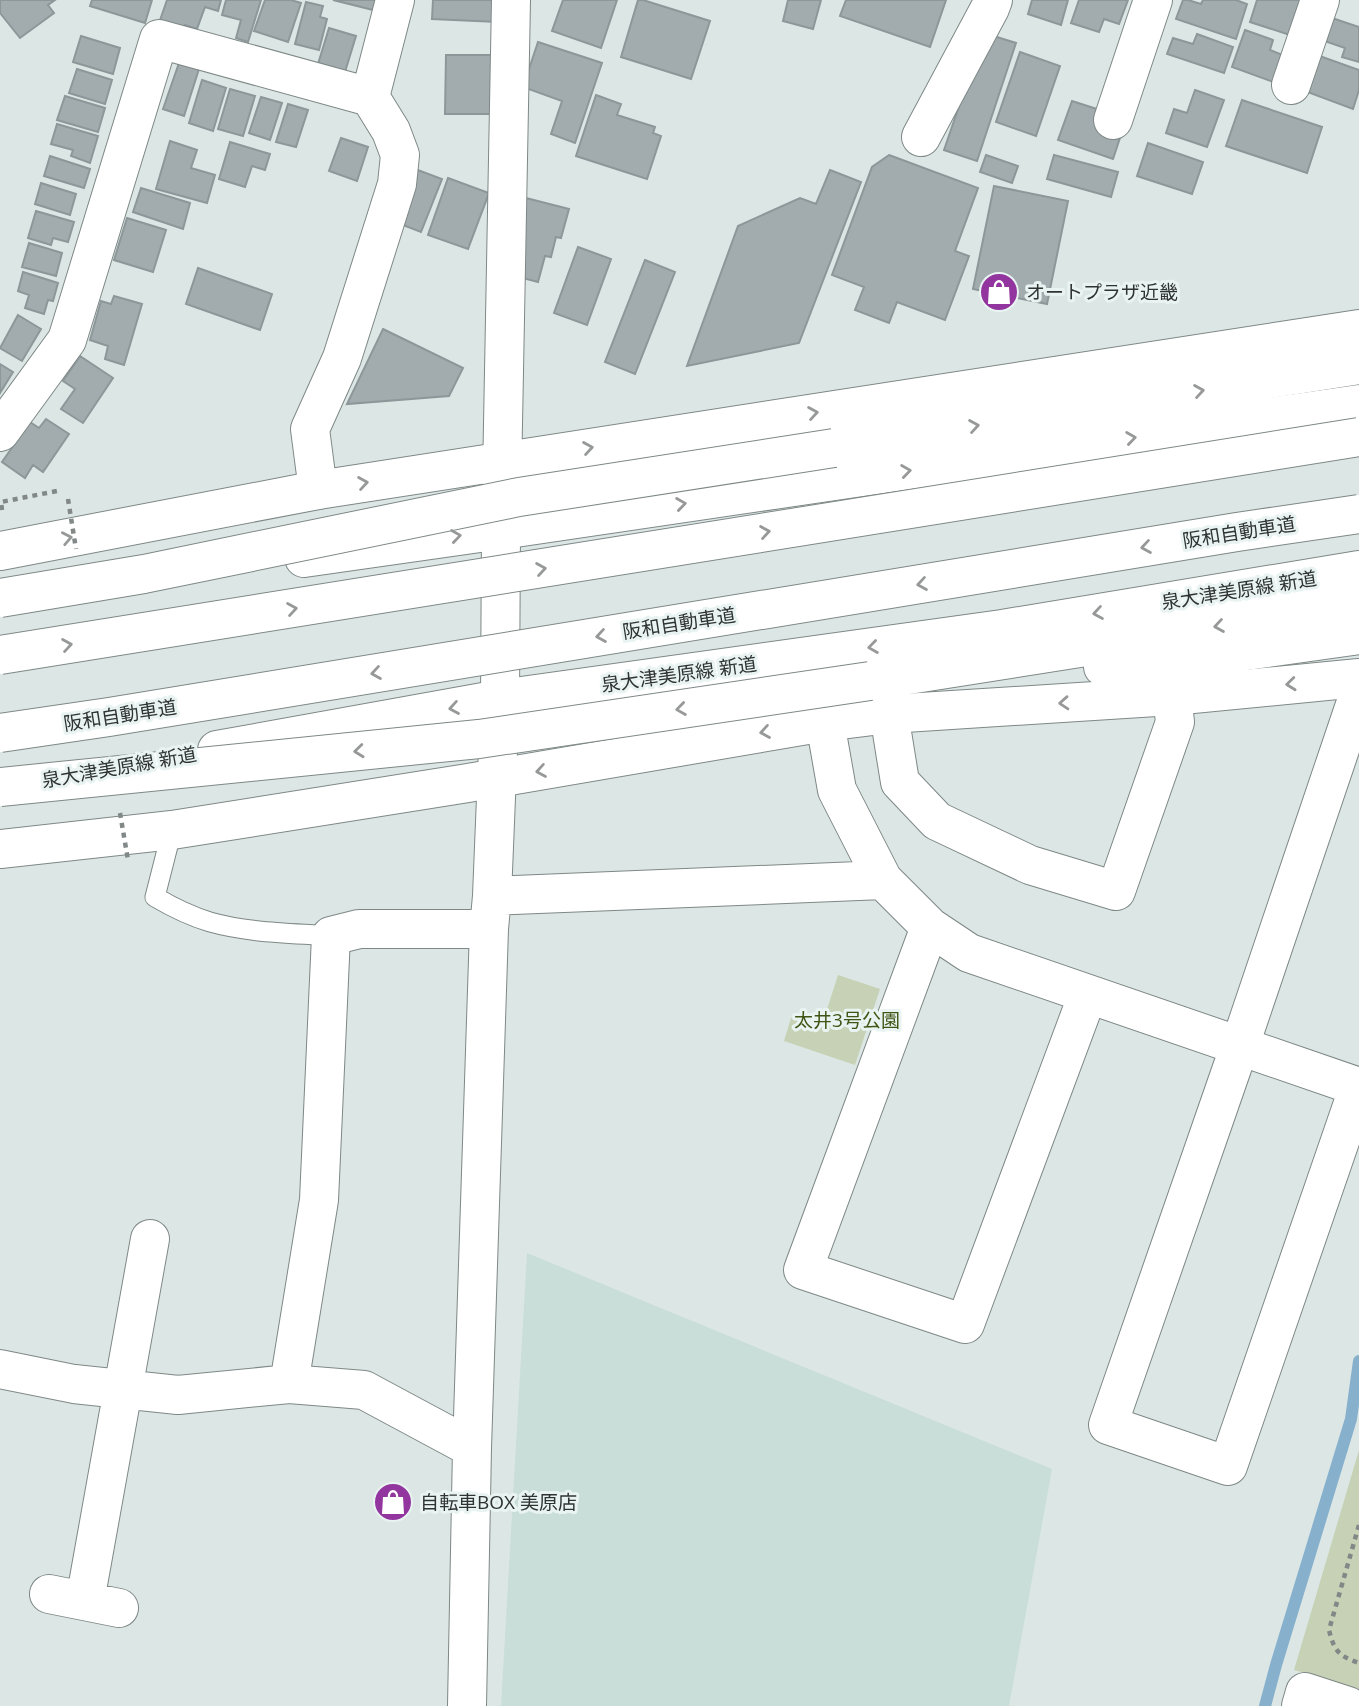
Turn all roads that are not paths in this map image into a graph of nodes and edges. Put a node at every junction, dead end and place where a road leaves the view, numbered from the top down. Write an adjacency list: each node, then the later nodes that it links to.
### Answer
1 (395, 0): 7 (main road)
2 (511, 0): 15 (main road)
3 (993, 0): 9 (main road)
4 (1153, 0): 8 (main road)
5 (1320, 0): 6 (main road)
6 (1291, 85)
7 (370, 97): 13 (main road); 16 (main road)
8 (1113, 120)
9 (921, 137)
10 (1359, 329): 15 (main road, one-way to 10)
11 (1359, 365): 21 (main road, one-way to 11, bridge)
12 (1359, 404): 18 (main road, one-way to 12)
13 (0, 432)
14 (1359, 437): 24 (main road, one-way to 14, bridge)
15 (502, 461): 16 (main road, one-way to 15); 18 (main road)
16 (318, 490): 19 (main road, one-way to 16)
17 (1359, 514): 32 (main road, 阪和自動車道, one-way to 32, bridge)
18 (501, 530): 21 (main road, one-way to 18); 29 (main road)
19 (0, 551)
20 (1359, 570): 29 (main road, 泉大津美原線 新道, one-way to 29)
21 (0, 599)
22 (1359, 604): 26 (main road, one-way to 26)
23 (1359, 635): 26 (main road)
24 (0, 655)
25 (1359, 678): 28 (main road, one-way to 28)
26 (870, 681): 34 (main road, one-way to 34, bridge)
27 (1359, 693): 42 (main road)
28 (1172, 696): 30 (main road, one-way to 30); 30 (main road)
29 (500, 699): 33 (main road); 34 (main road, 泉大津美原線 新道, one-way to 34)
30 (889, 714): 31 (main road)
31 (825, 722): 33 (main road, one-way to 33); 37 (main road)
32 (0, 733)
33 (496, 779): 35 (main road); 38 (main road)
34 (0, 788)
35 (172, 830): 36 (main road); 40 (lane)
36 (0, 849)
37 (883, 880): 38 (main road); 39 (main road)
38 (491, 913): 40 (main road); 48 (main road)
39 (930, 927): 41 (main road); 41 (main road)
40 (331, 936): 46 (main road)
41 (1088, 994): 42 (main road)
42 (1240, 1045): 43 (main road); 43 (main road)
43 (1359, 1086)
44 (150, 1239): 47 (main road)
45 (0, 1369): 47 (main road)
46 (289, 1384): 47 (main road); 48 (main road)
47 (124, 1389): 49 (main road)
48 (472, 1448): 50 (main road)
49 (48, 1594)
50 (467, 1706)
51 (1301, 1706): 52 (main road)
52 (1348, 1706)

